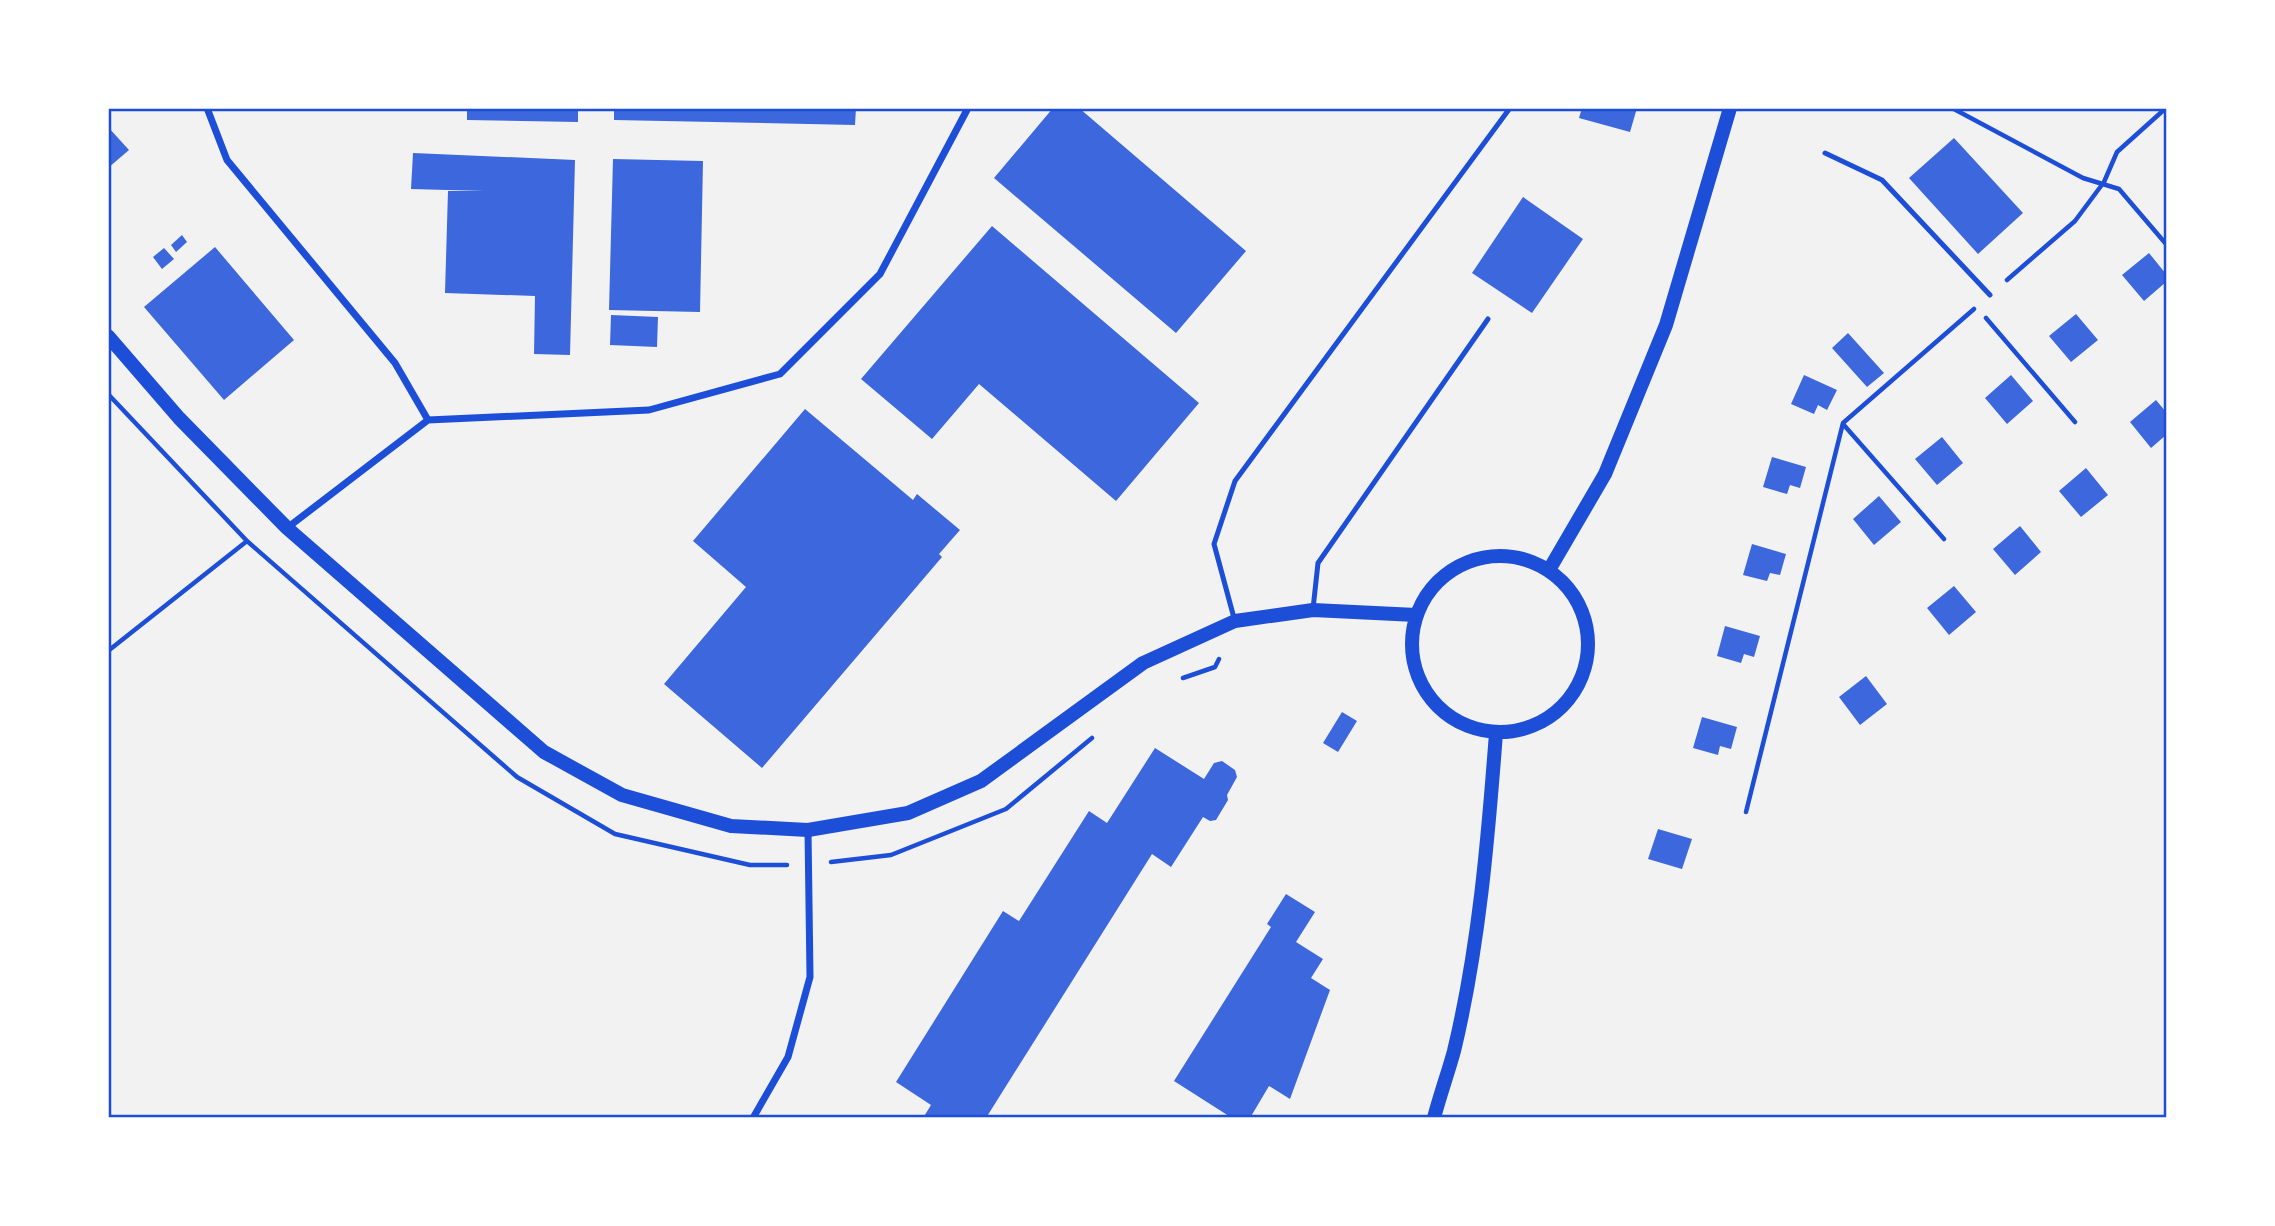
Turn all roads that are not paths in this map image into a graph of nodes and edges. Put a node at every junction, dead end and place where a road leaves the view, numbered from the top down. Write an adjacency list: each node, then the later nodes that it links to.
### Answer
1 (207, 108): 9 (street)
2 (968, 108): 9 (street)
3 (1510, 108): 14 (lane)
4 (1730, 108): 11 (main road)
5 (1825, 153): 6 (lane)
6 (1990, 295)
7 (1488, 319): 12 (lane)
8 (108, 336): 10 (main road)
9 (428, 420): 10 (street)
10 (287, 528): 16 (main road)
11 (1549, 570): 13 (main road); 15 (main road)
12 (1313, 610): 13 (main road); 14 (main road)
13 (1416, 615): 15 (main road)
14 (1235, 621): 16 (main road)
15 (1496, 733): 18 (main road)
16 (808, 830): 17 (street)
17 (753, 1118)
18 (1434, 1118)

